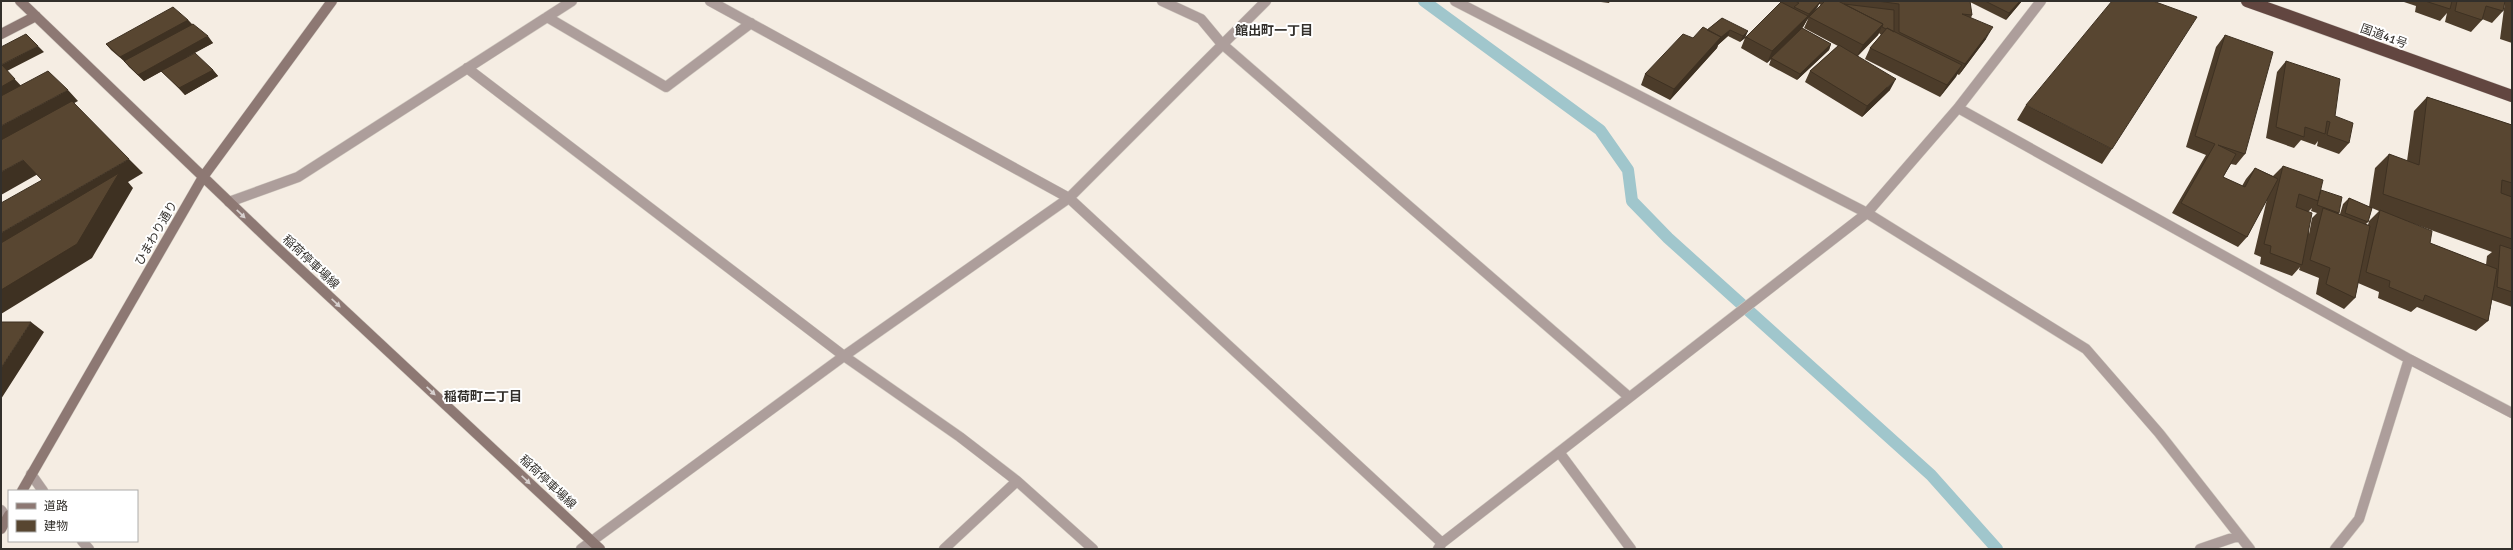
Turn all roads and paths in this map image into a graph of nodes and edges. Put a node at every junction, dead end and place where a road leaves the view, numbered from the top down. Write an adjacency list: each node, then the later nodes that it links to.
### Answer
1 (20, 1): 10 (main road, 稲荷停車場線)
2 (332, 1): 18 (main road, ひまわり通り)
3 (572, 1): 11 (street)
4 (710, 1): 12 (street)
5 (1162, 1): 14 (street)
6 (1266, 1): 14 (street)
7 (1455, 1): 21 (street)
8 (2042, 1): 17 (street)
9 (2247, 1): 16 (highway, 国道41号)
10 (36, 16): 13 (main road); 18 (main road, 稲荷停車場線)
11 (547, 17): 12 (street); 15 (street)
12 (751, 23): 19 (street)
13 (1, 34)
14 (1221, 44): 19 (street); 24 (street)
15 (467, 68): 20 (street); 22 (street)
16 (2512, 96)
17 (1958, 108): 21 (street); 23 (street)
18 (203, 177): 20 (main road, 稲荷停車場線); 27 (main road, ひまわり通り)
19 (1069, 198): 22 (street); 35 (street)
20 (229, 202): 34 (main road, 稲荷停車場線, one-way to 34)
21 (1866, 213): 24 (street); 33 (street)
22 (844, 356): 28 (street); 34 (street)
23 (2408, 359): 25 (street); 43 (street)
24 (1629, 397): 26 (street)
25 (2512, 413)
26 (1559, 452): 35 (street); 40 (street)
27 (30, 474): 29 (main road, ひまわり通り); 30 (street)
28 (1017, 482): 38 (street); 39 (street)
29 (22, 490)
30 (42, 490)
31 (6, 514): 32 (main road)
32 (1, 529)
33 (2238, 536): 41 (street); 42 (street)
34 (591, 540): 36 (street); 37 (main road, 稲荷停車場線)
35 (1440, 546)
36 (581, 549)
37 (600, 549)
38 (944, 549)
39 (1093, 549)
40 (1631, 549)
41 (2200, 549)
42 (2250, 549)
43 (2335, 549)

